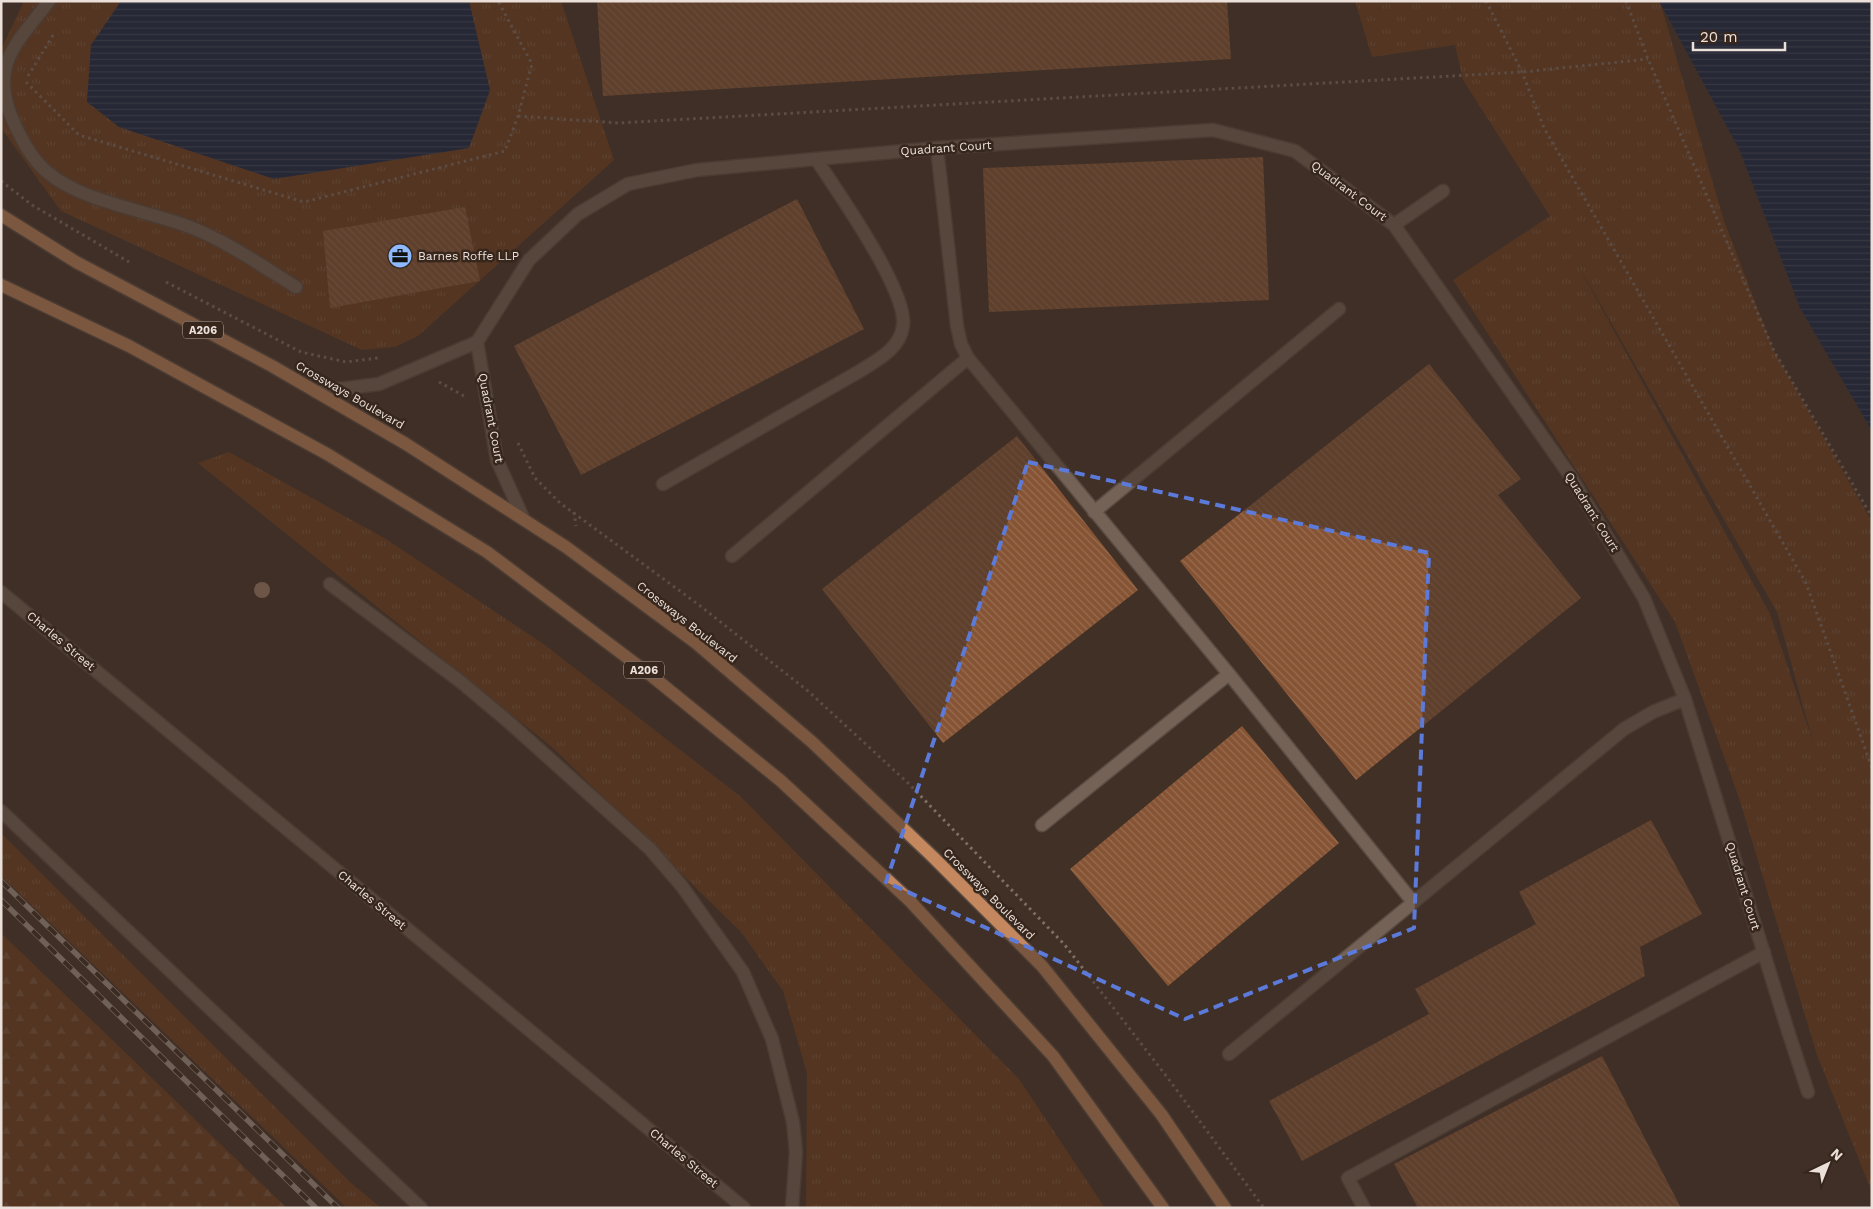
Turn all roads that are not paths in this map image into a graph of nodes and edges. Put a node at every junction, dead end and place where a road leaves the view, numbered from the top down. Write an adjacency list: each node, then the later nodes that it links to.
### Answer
1 (49, 1): 8 (street)
2 (937, 148): 3 (street, Quadrant Court); 6 (street, Quadrant Court); 11 (street)
3 (816, 159): 10 (street, Quadrant Court); 13 (street)
4 (1443, 191): 6 (street)
5 (1, 215): 12 (main road, Crossways Boulevard / A206)
6 (1394, 225): 20 (street, Quadrant Court)
7 (1, 285): 30 (main road, A206)
8 (296, 287)
9 (1338, 309): 14 (street)
10 (477, 342): 12 (street); 15 (street, Quadrant Court)
11 (968, 358): 14 (street); 16 (street)
12 (316, 392): 15 (main road, Crossways Boulevard / A206)
13 (663, 484)
14 (1094, 512): 19 (street)
15 (524, 520): 31 (main road, Crossways Boulevard / A206)
16 (732, 556)
17 (330, 584): 29 (street)
18 (1, 592): 28 (street, Charles Street)
19 (1229, 674): 22 (street); 23 (street)
20 (1685, 699): 23 (street); 24 (street, Quadrant Court)
21 (1, 811): 27 (street)
22 (1042, 825)
23 (1413, 902): 25 (street)
24 (1764, 952): 26 (street, Quadrant Court); 32 (street)
25 (1229, 1054)
26 (1808, 1092)
27 (421, 1208)
28 (744, 1208)
29 (792, 1208)
30 (1163, 1208)
31 (1226, 1208)
32 (1364, 1208)

